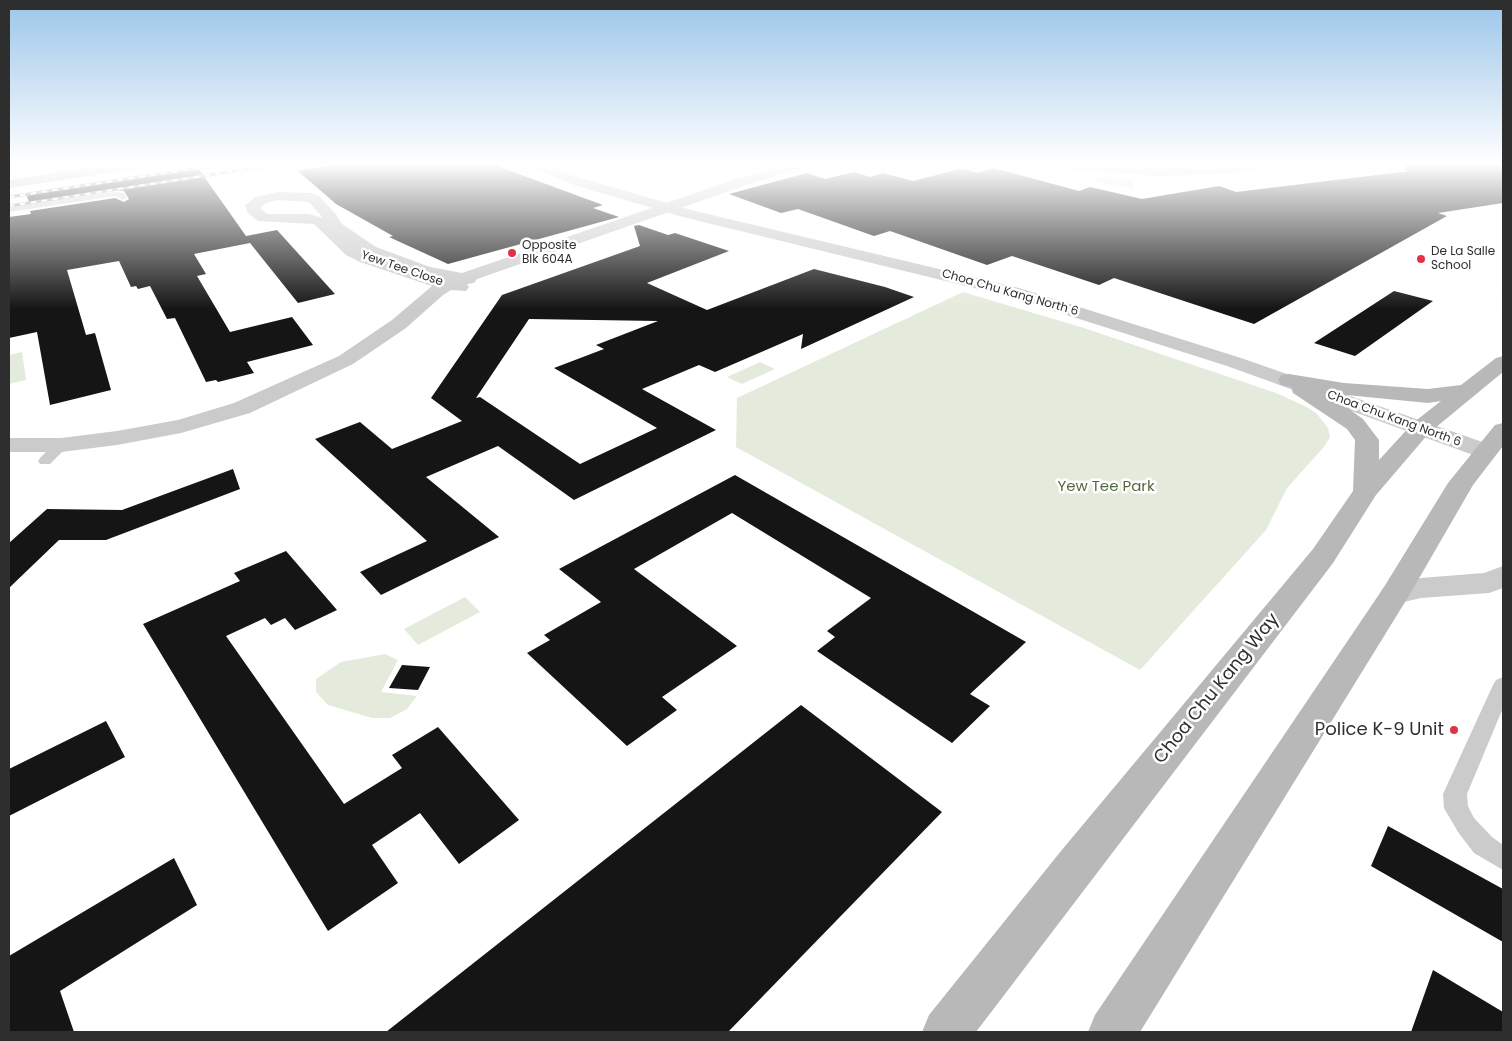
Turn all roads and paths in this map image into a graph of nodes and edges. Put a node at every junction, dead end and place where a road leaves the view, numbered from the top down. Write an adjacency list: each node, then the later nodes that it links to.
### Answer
1 (255, 212): 5 (street, Yew Tee Close)
2 (326, 212): 5 (street, Yew Tee Close)
3 (658, 212): 5 (street)
4 (683, 212): 7 (street, Choa Chu Kang North 6)
5 (464, 281): 12 (street)
6 (1503, 362): 8 (main road, Choa Chu Kang Way)
7 (1289, 380): 8 (main road); 9 (street, Choa Chu Kang North 6); 14 (main road)
8 (1465, 391): 9 (main road, Choa Chu Kang Way)
9 (1421, 428): 10 (street, Choa Chu Kang North 6); 14 (main road, Choa Chu Kang Way)
10 (1494, 441): 16 (main road)
11 (9, 445): 12 (street)
12 (53, 453): 13 (street)
13 (9, 462)
14 (1366, 491): 19 (main road, Choa Chu Kang Way)
15 (1503, 576): 16 (street)
16 (1395, 594): 20 (main road)
17 (1503, 685): 18 (lane)
18 (1503, 858)
19 (946, 1032)
20 (1112, 1032)

